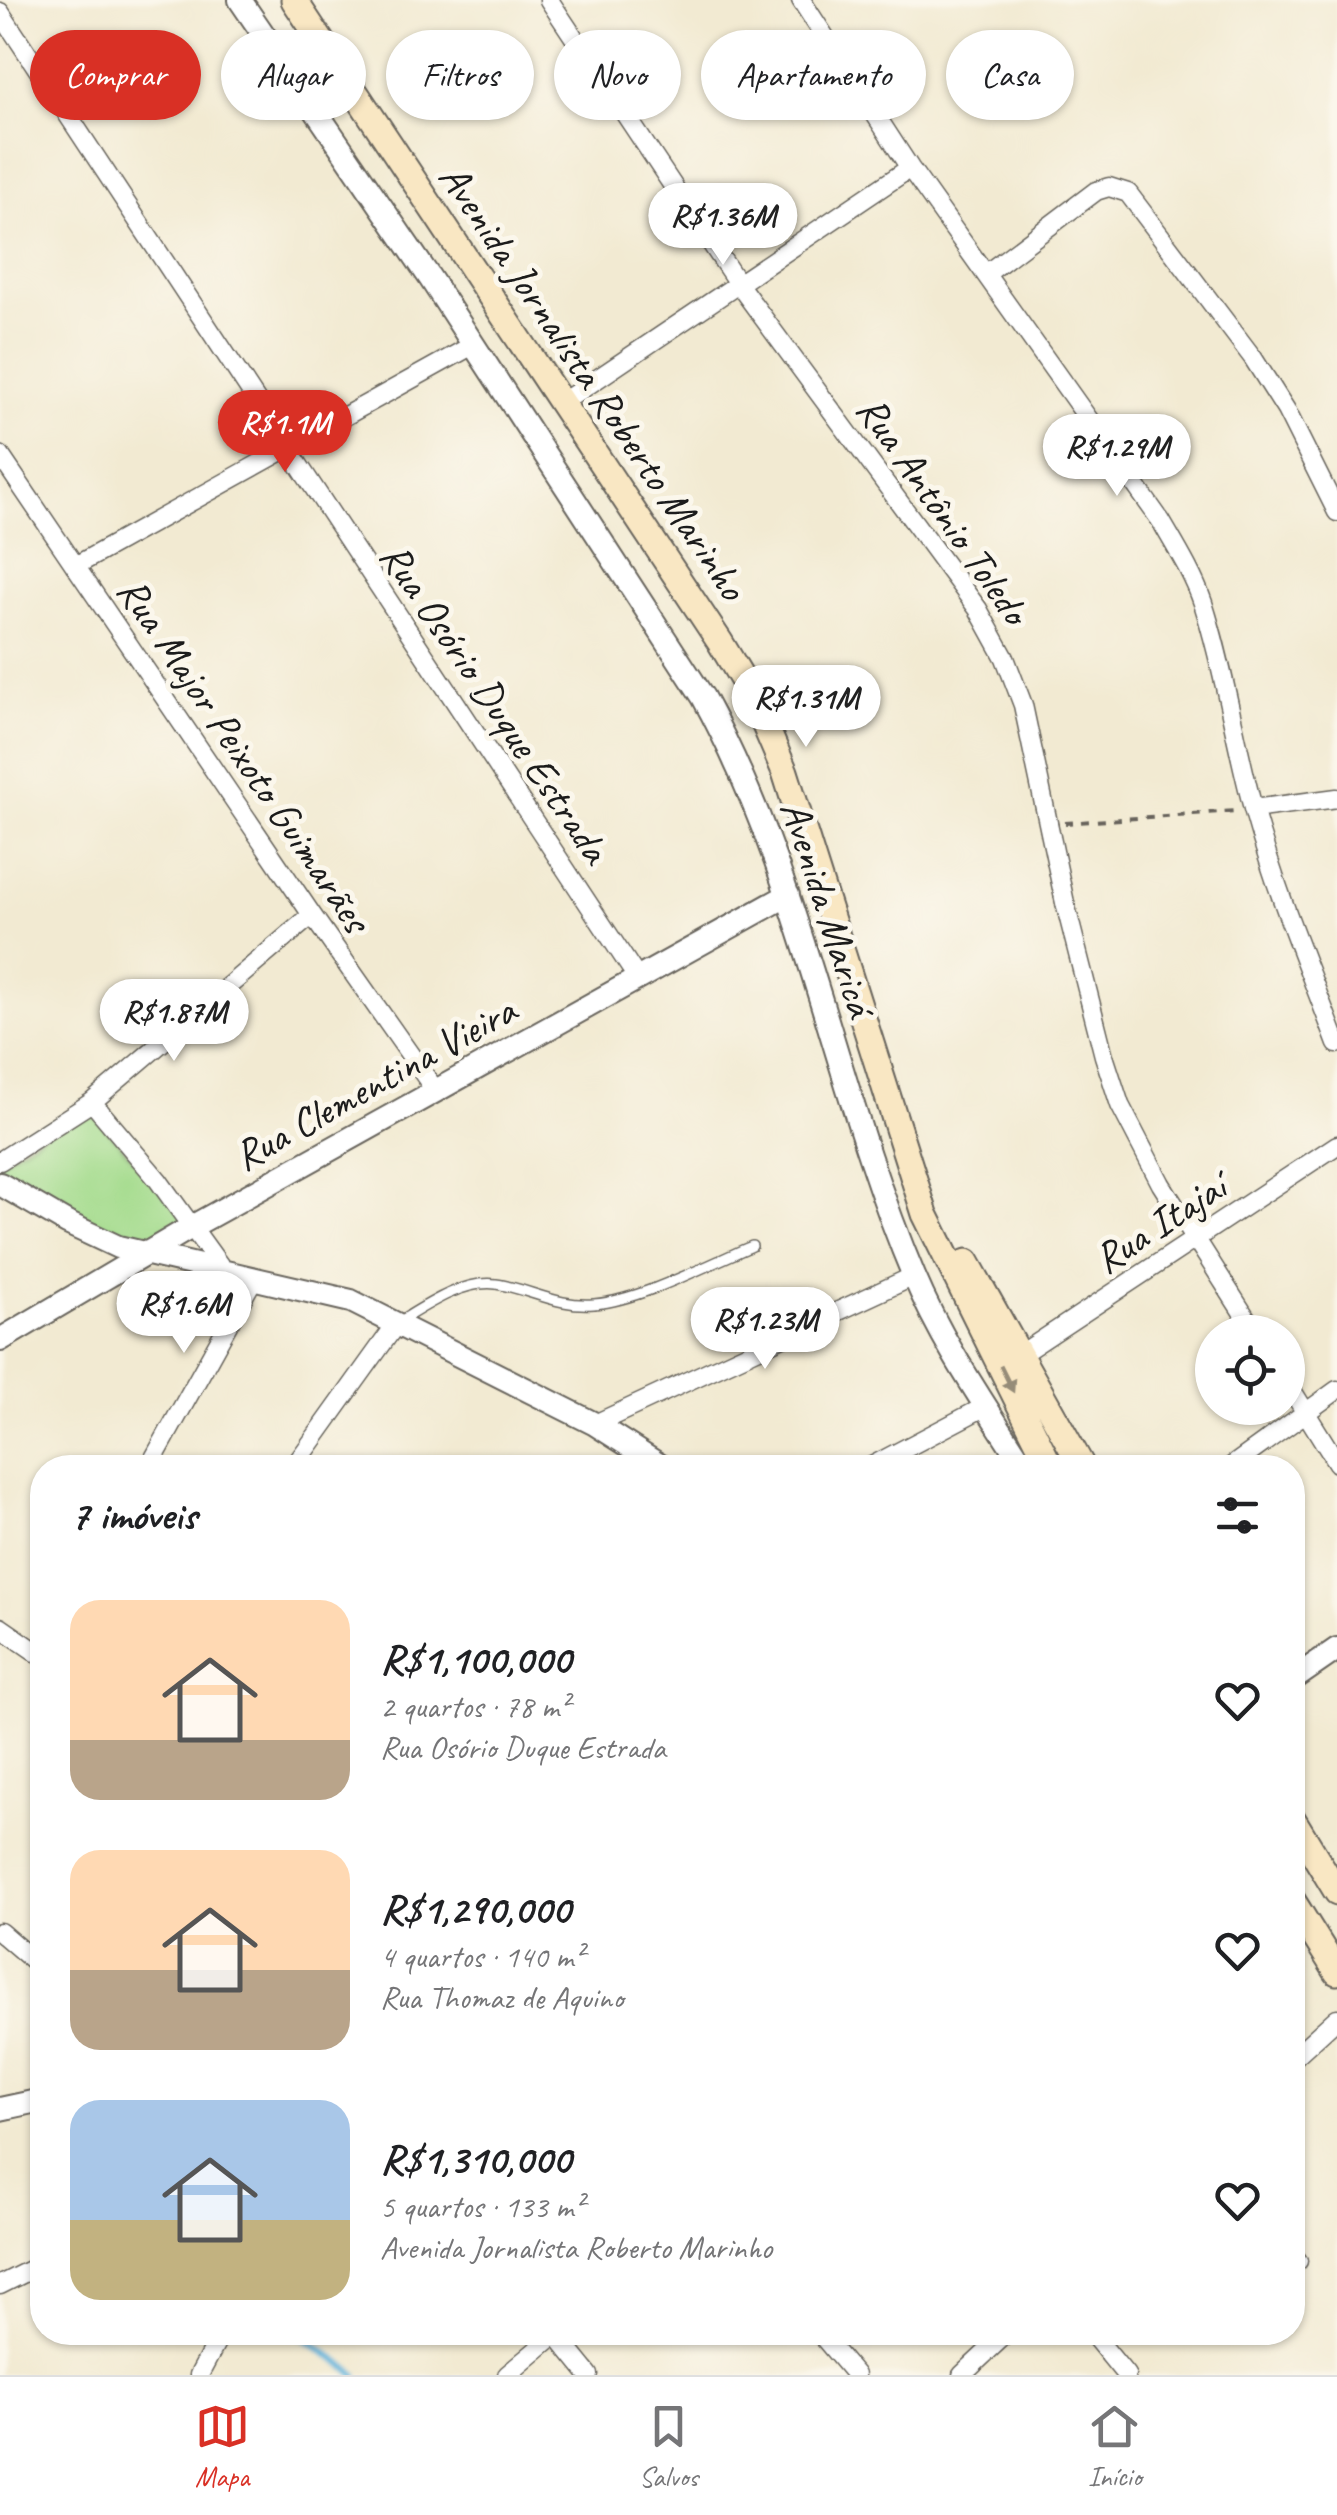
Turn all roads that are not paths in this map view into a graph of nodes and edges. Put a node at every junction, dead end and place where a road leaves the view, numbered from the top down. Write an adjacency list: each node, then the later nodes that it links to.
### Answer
1 (240, 0): 9 (street, Avenida Maricá)
2 (294, 0): 10 (main road, Avenida Jornalista Roberto Marinho)
3 (549, 0): 8 (street, Rua Antônio Toledo)
4 (801, 0): 6 (street)
5 (0, 12): 11 (street, Rua Osório Duque Estrada)
6 (910, 168): 7 (street); 8 (street)
7 (986, 274): 13 (street); 16 (street)
8 (739, 285): 10 (street); 28 (street, Rua Antônio Toledo)
9 (473, 345): 11 (street); 17 (street, Avenida Maricá)
10 (560, 404): 25 (main road, Avenida Jornalista Roberto Marinho)
11 (286, 448): 14 (street); 19 (street, Rua Osório Duque Estrada)
12 (0, 455): 14 (street, Rua Major Peixoto Guimarães)
13 (1337, 512)
14 (75, 566): 18 (street, Rua Major Peixoto Guimarães)
15 (1337, 798): 16 (street)
16 (1254, 809): 20 (street)
17 (788, 896): 19 (street, Rua Clementina Vieira); 32 (street, Avenida Maricá)
18 (312, 916): 21 (street, Rua Major Peixoto Guimarães); 22 (street)
19 (638, 979): 21 (street, Rua Clementina Vieira)
20 (1337, 1044)
21 (435, 1090): 27 (street, Rua Clementina Vieira)
22 (92, 1102): 24 (street); 27 (street)
23 (1337, 1145): 28 (street, Rua Itajaí)
24 (0, 1161)
25 (909, 1163): 37 (main road); 47 (main road, one-way to 47)
26 (0, 1184): 30 (street)
27 (193, 1226): 30 (street, Rua Clementina Vieira); 31 (street)
28 (1197, 1240): 34 (street, Rua Antônio Toledo); 37 (street, Rua Itajaí)
29 (752, 1246): 35 (lane)
30 (144, 1254): 31 (street); 36 (street, Rua Clementina Vieira)
31 (224, 1270): 33 (street)
32 (914, 1276): 39 (street, Avenida Maricá); 41 (street)
33 (254, 1278): 35 (street); 42 (street)
34 (1244, 1315)
35 (397, 1323): 41 (street); 43 (street)
36 (0, 1340)
37 (1018, 1356): 48 (main road)
38 (1337, 1390): 40 (street)
39 (986, 1406): 45 (street); 46 (street, Avenida Maricá)
40 (1306, 1413): 49 (street); 50 (street)
41 (596, 1424): 44 (street)
42 (156, 1455)
43 (302, 1455)
44 (644, 1455)
45 (893, 1455)
46 (1018, 1455)
47 (1045, 1455)
48 (1076, 1455)
49 (1248, 1455)
50 (1337, 1463)
51 (0, 1627): 52 (street)
52 (30, 1648)
53 (1337, 1650): 54 (street)
54 (1305, 1671)
55 (1305, 1839): 56 (main road)
56 (1337, 1892)
57 (1305, 1921): 60 (main road)
58 (0, 1932): 59 (street)
59 (30, 1958)
60 (1337, 1972)
61 (1337, 2018): 62 (street)
62 (1305, 2047)
63 (30, 2103): 64 (street)
64 (0, 2109)
65 (30, 2270): 66 (street)
66 (0, 2285)
67 (215, 2345): 73 (street)
68 (542, 2345): 74 (street)
69 (565, 2345): 75 (street)
70 (830, 2345): 76 (street)
71 (994, 2345): 77 (street)
72 (1102, 2345): 78 (street)
73 (199, 2375)
74 (508, 2375)
75 (589, 2375)
76 (855, 2375)
77 (962, 2375)
78 (1126, 2375)

